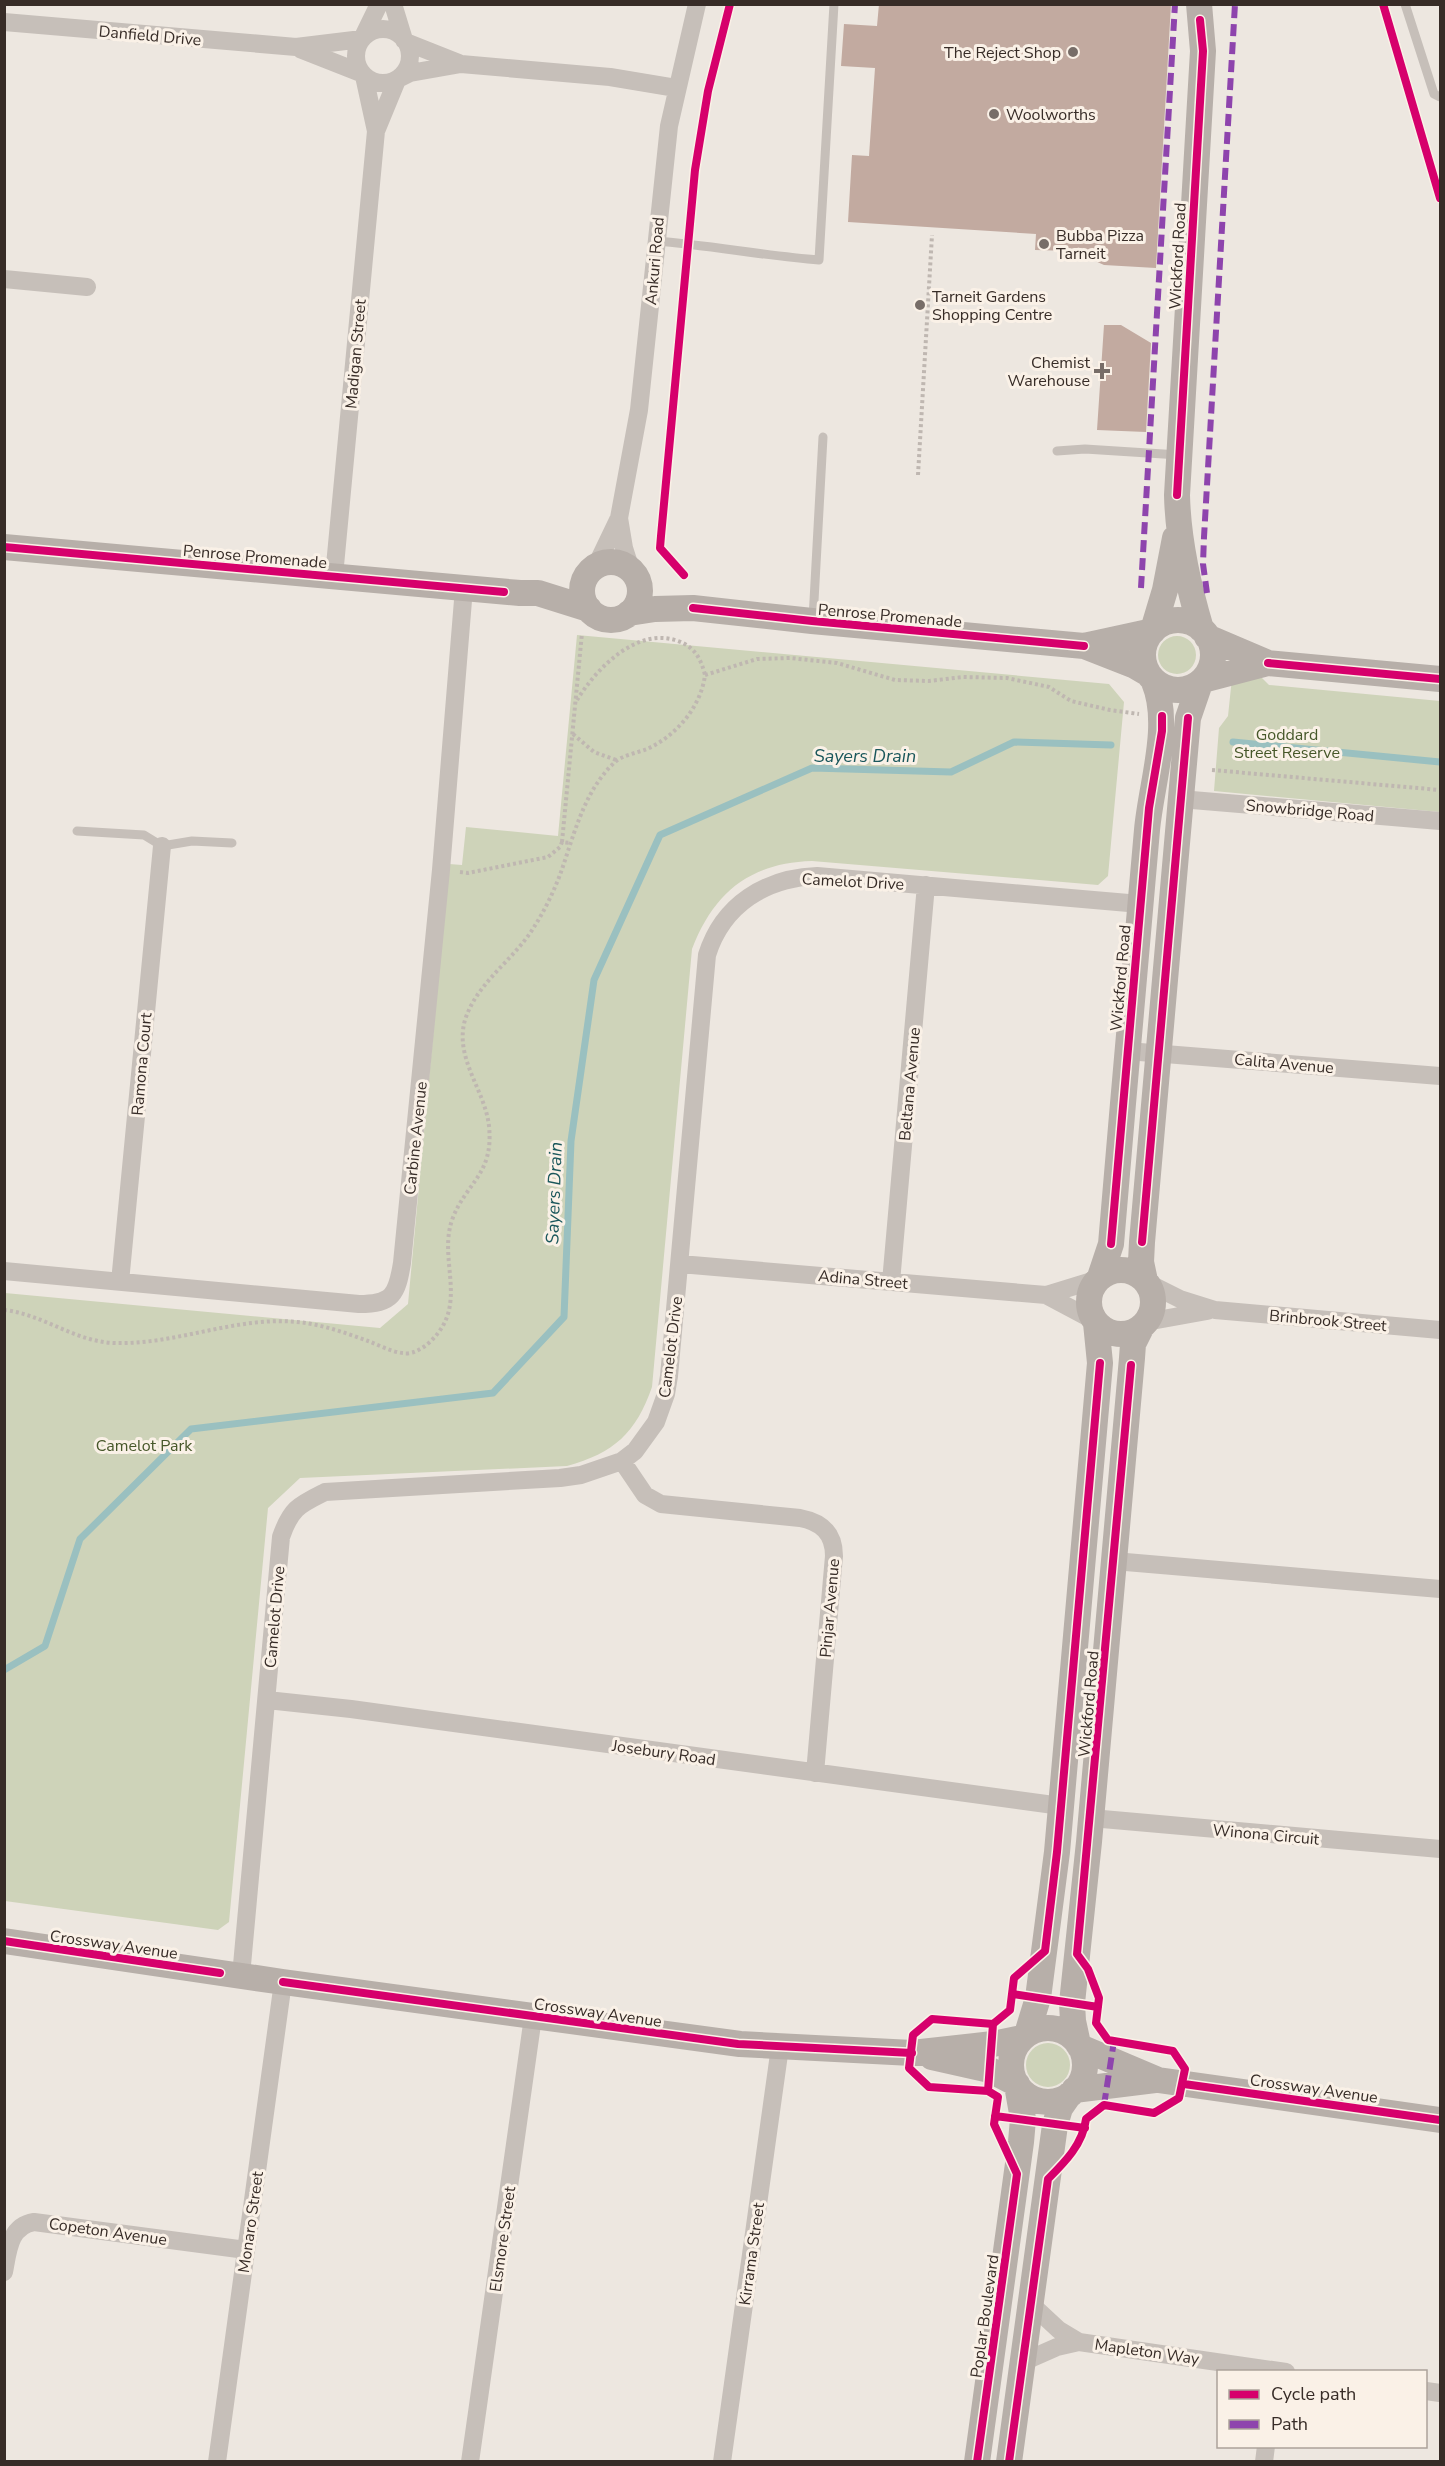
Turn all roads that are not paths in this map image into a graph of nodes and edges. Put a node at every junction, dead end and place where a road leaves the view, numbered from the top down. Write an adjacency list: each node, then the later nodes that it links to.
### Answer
1 (379, 4): 9 (street)
2 (393, 4): 10 (street)
3 (697, 4): 16 (street, Ankuri Road)
4 (834, 4): 19 (lane)
5 (1198, 4): 12 (street, Wickford Road)
6 (1212, 4): 12 (street, Wickford Road)
7 (1405, 4): 17 (lane)
8 (4, 22): 11 (street, Danfield Drive)
9 (362, 38): 10 (street); 11 (street, Danfield Drive); 14 (street)
10 (405, 41): 13 (street); 15 (street)
11 (296, 47): 14 (street, Danfield Drive)
12 (1203, 51): 24 (street, Wickford Road)
13 (461, 64): 15 (street); 16 (street)
14 (362, 75): 15 (street); 18 (street, Madigan Street)
15 (398, 79): 18 (street, Madigan Street)
16 (676, 88): 19 (street, Ankuri Road)
17 (1440, 97)
18 (376, 131): 30 (street, Madigan Street)
19 (655, 242): 25 (street, Ankuri Road)
20 (4, 279): 21 (street)
21 (87, 287)
22 (823, 437): 36 (lane)
23 (1057, 451): 24 (lane)
24 (1179, 455): 26 (street, Wickford Road)
25 (619, 518): 28 (street, Ankuri Road); 29 (street, Ankuri Road)
26 (1178, 526): 37 (street, Wickford Road); 38 (street, Wickford Road)
27 (4, 547): 30 (street, Penrose Promenade)
28 (593, 568): 29 (street); 32 (street, Penrose Promenade); 34 (street)
29 (633, 572): 33 (street, Penrose Promenade); 35 (street)
30 (334, 576): 31 (street, Penrose Promenade)
31 (464, 588): 32 (street, Penrose Promenade); 57 (street, Carbine Avenue)
32 (538, 593): 34 (street, Penrose Promenade)
33 (693, 608): 35 (street, Penrose Promenade); 36 (street, Penrose Promenade)
34 (589, 609): 35 (street)
35 (629, 613)
36 (812, 621): 39 (street, Penrose Promenade)
37 (1153, 630): 38 (street); 39 (street, Penrose Promenade); 41 (street)
38 (1204, 633): 40 (street); 43 (street)
39 (1084, 646): 41 (street, Penrose Promenade)
40 (1268, 663): 42 (street); 43 (street)
41 (1151, 677): 43 (street); 50 (street, Wickford Road)
42 (1440, 679)
43 (1202, 681): 44 (street)
44 (1180, 799): 45 (street, Snowbridge Road); 52 (street)
45 (1440, 821)
46 (77, 831): 48 (lane)
47 (232, 843): 48 (lane)
48 (162, 846): 57 (street, Ramona Court)
49 (926, 885): 50 (street, Camelot Drive); 54 (street, Camelot Drive); 58 (street, Beltana Avenue)
50 (1140, 904): 51 (street, Wickford Road)
51 (1127, 1051): 52 (street, Calita Avenue); 56 (street, Wickford Road)
52 (1158, 1052): 53 (street, Calita Avenue); 59 (street)
53 (1440, 1076)
54 (680, 1264): 58 (street, Adina Street); 65 (street, Camelot Drive)
55 (4, 1271): 57 (street, Carbine Avenue)
56 (1100, 1278): 59 (street); 60 (street, Adina Street); 62 (street)
57 (120, 1282)
58 (891, 1282): 60 (street, Adina Street)
59 (1145, 1282): 61 (street, Brinbrook Street); 63 (street)
60 (1046, 1295): 62 (street, Adina Street)
61 (1215, 1310): 63 (street, Brinbrook Street); 64 (street, Brinbrook Street)
62 (1094, 1322): 63 (street); 66 (street, Wickford Road)
63 (1143, 1325): 67 (street, Wickford Road)
64 (1440, 1330)
65 (622, 1461): 69 (street, Camelot Drive); 70 (street, Pinjar Avenue)
66 (1083, 1559): 67 (street); 71 (street, Wickford Road)
67 (1114, 1561): 68 (street); 72 (street, Wickford Road)
68 (1440, 1589)
69 (267, 1700): 70 (street, Josebury Road); 75 (street, Camelot Drive)
70 (814, 1773): 71 (street, Josebury Road)
71 (1061, 1806): 78 (street, Wickford Road)
72 (1091, 1818): 73 (street, Winona Circuit); 79 (street, Wickford Road)
73 (1440, 1849)
74 (4, 1941): 75 (street, Crossway Avenue)
75 (241, 1976): 76 (street, Crossway Avenue)
76 (283, 1982): 77 (street, Crossway Avenue); 86 (street, Monaro Street)
77 (533, 2016): 80 (street, Crossway Avenue); 93 (street, Elsmore Street)
78 (1025, 2036): 79 (street); 81 (street, Crossway Avenue); 83 (street)
79 (1079, 2045): 82 (street, Crossway Avenue); 84 (street)
80 (780, 2047): 81 (street, Crossway Avenue); 94 (street, Kirrama Street)
81 (912, 2053): 83 (street, Crossway Avenue)
82 (1158, 2080): 84 (street, Crossway Avenue); 85 (street, Crossway Avenue)
83 (1017, 2084): 84 (street); 95 (street, Poplar Boulevard)
84 (1072, 2092): 88 (street)
85 (1440, 2120)
86 (246, 2250): 87 (street, Copeton Avenue); 92 (street, Monaro Street)
87 (4, 2272)
88 (1031, 2304): 89 (street, Mapleton Way); 90 (street)
89 (1079, 2342): 90 (street, Mapleton Way); 91 (street, Mapleton Way)
90 (1023, 2362): 96 (street)
91 (1273, 2370)
92 (217, 2462)
93 (470, 2462)
94 (722, 2462)
95 (977, 2462)
96 (1009, 2462)

